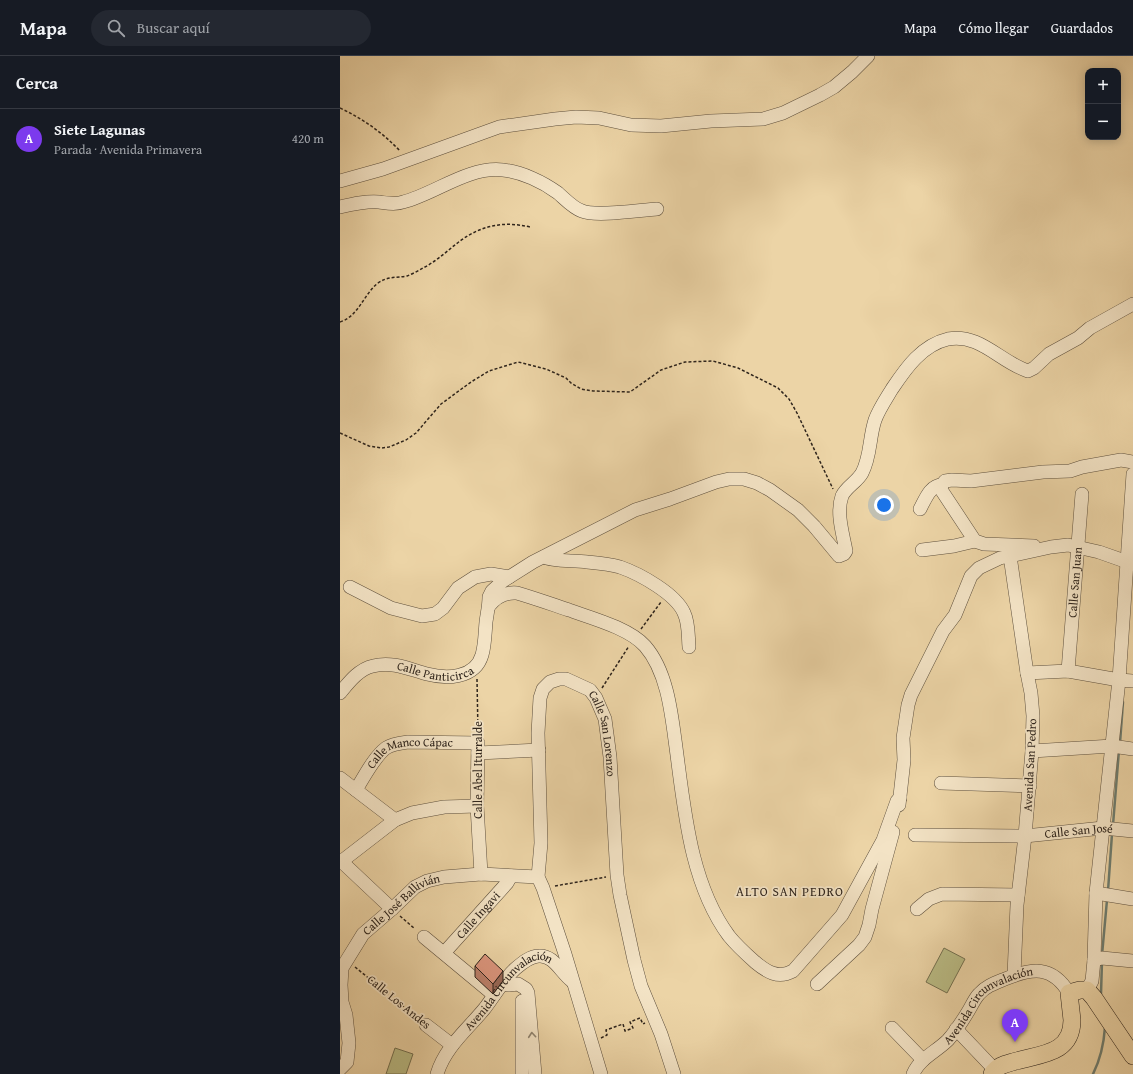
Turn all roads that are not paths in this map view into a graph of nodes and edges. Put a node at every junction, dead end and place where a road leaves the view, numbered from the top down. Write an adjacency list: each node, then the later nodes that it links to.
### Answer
1 (868, 56): 2 (street)
2 (340, 181)
3 (340, 207): 4 (street)
4 (657, 209)
5 (1133, 304): 16 (street, Calle Panticirca)
6 (1133, 462): 8 (street)
7 (1133, 474): 17 (street)
8 (942, 485): 10 (street); 11 (street)
9 (1082, 494): 12 (street, Calle San Juan)
10 (920, 509)
11 (975, 541): 13 (street); 14 (street)
12 (1077, 546): 13 (street); 17 (street); 22 (street, Calle San Juan)
13 (1039, 549): 15 (street)
14 (922, 550)
15 (1010, 556): 23 (street, Avenida San Pedro); 36 (street)
16 (544, 557): 18 (street, Calle Panticirca); 21 (street)
17 (1130, 563): 24 (street)
18 (509, 577): 19 (street); 20 (street, Calle Panticirca)
19 (350, 587)
20 (489, 606): 26 (street, Calle Panticirca); 36 (street)
21 (689, 646)
22 (1068, 671): 23 (street); 24 (street)
23 (1027, 673): 31 (street, Avenida San Pedro)
24 (1119, 680): 25 (street); 27 (street)
25 (1133, 682)
26 (340, 693)
27 (1112, 746): 29 (street); 31 (street); 39 (street)
28 (478, 748): 30 (street, Calle Manco Cápac); 35 (street, Calle Manco Cápac); 37 (street, Calle Abel Iturralde)
29 (1133, 749)
30 (539, 750): 46 (street, Calle San Lorenzo); 76 (street, Calle San Lorenzo)
31 (1032, 751): 34 (street, Avenida San Pedro)
32 (340, 778): 35 (street)
33 (942, 783): 34 (street)
34 (1030, 786): 42 (street, Avenida San Pedro)
35 (356, 790): 38 (street)
36 (900, 798): 59 (street)
37 (477, 806): 38 (street); 44 (street, Calle Abel Iturralde)
38 (395, 820): 43 (street)
39 (1103, 828): 40 (street, Calle San José); 42 (street, Calle San José); 47 (street)
40 (1133, 831)
41 (915, 834): 42 (street, Calle San José)
42 (1025, 836): 48 (street, Avenida San Pedro)
43 (341, 860): 50 (street)
44 (480, 874): 45 (street, Calle José Ballivián); 50 (street, Calle José Ballivián)
45 (511, 876): 46 (street, Calle José Ballivián); 53 (street, Calle Ingavi)
46 (540, 882): 57 (street, Calle San Lorenzo)
47 (1096, 893): 49 (street); 54 (street)
48 (1018, 895): 51 (street); 56 (street, Avenida San Pedro)
49 (1133, 898)
50 (392, 909): 70 (street, Calle José Ballivián)
51 (917, 909)
52 (424, 937): 53 (street)
53 (444, 953): 63 (street)
54 (1094, 960): 55 (street); 61 (street)
55 (1133, 961)
56 (1014, 975): 62 (street, Avenida Circunvalación); 66 (street, Avenida Circunvalación)
57 (574, 981): 58 (street, Avenida Circunvalación); 75 (street, Avenida Circunvalación)
58 (503, 984): 60 (street); 63 (street, Avenida Circunvalación)
59 (817, 984)
60 (523, 988): 73 (street); 74 (street, one-way to 60)
61 (1087, 990): 62 (main road); 68 (main road)
62 (1069, 993): 71 (main road)
63 (494, 995): 67 (street, Avenida Circunvalación)
64 (426, 1025): 67 (street, Calle Los Andes)
65 (892, 1028): 69 (street)
66 (956, 1029): 69 (street, Avenida Circunvalación); 71 (street)
67 (452, 1045): 72 (street, Avenida Circunvalación)
68 (1133, 1056)
69 (923, 1060): 77 (street, Avenida Circunvalación)
70 (340, 1067)
71 (993, 1072)
72 (437, 1074)
73 (522, 1074)
74 (535, 1074)
75 (601, 1074)
76 (674, 1074)
77 (913, 1074)

